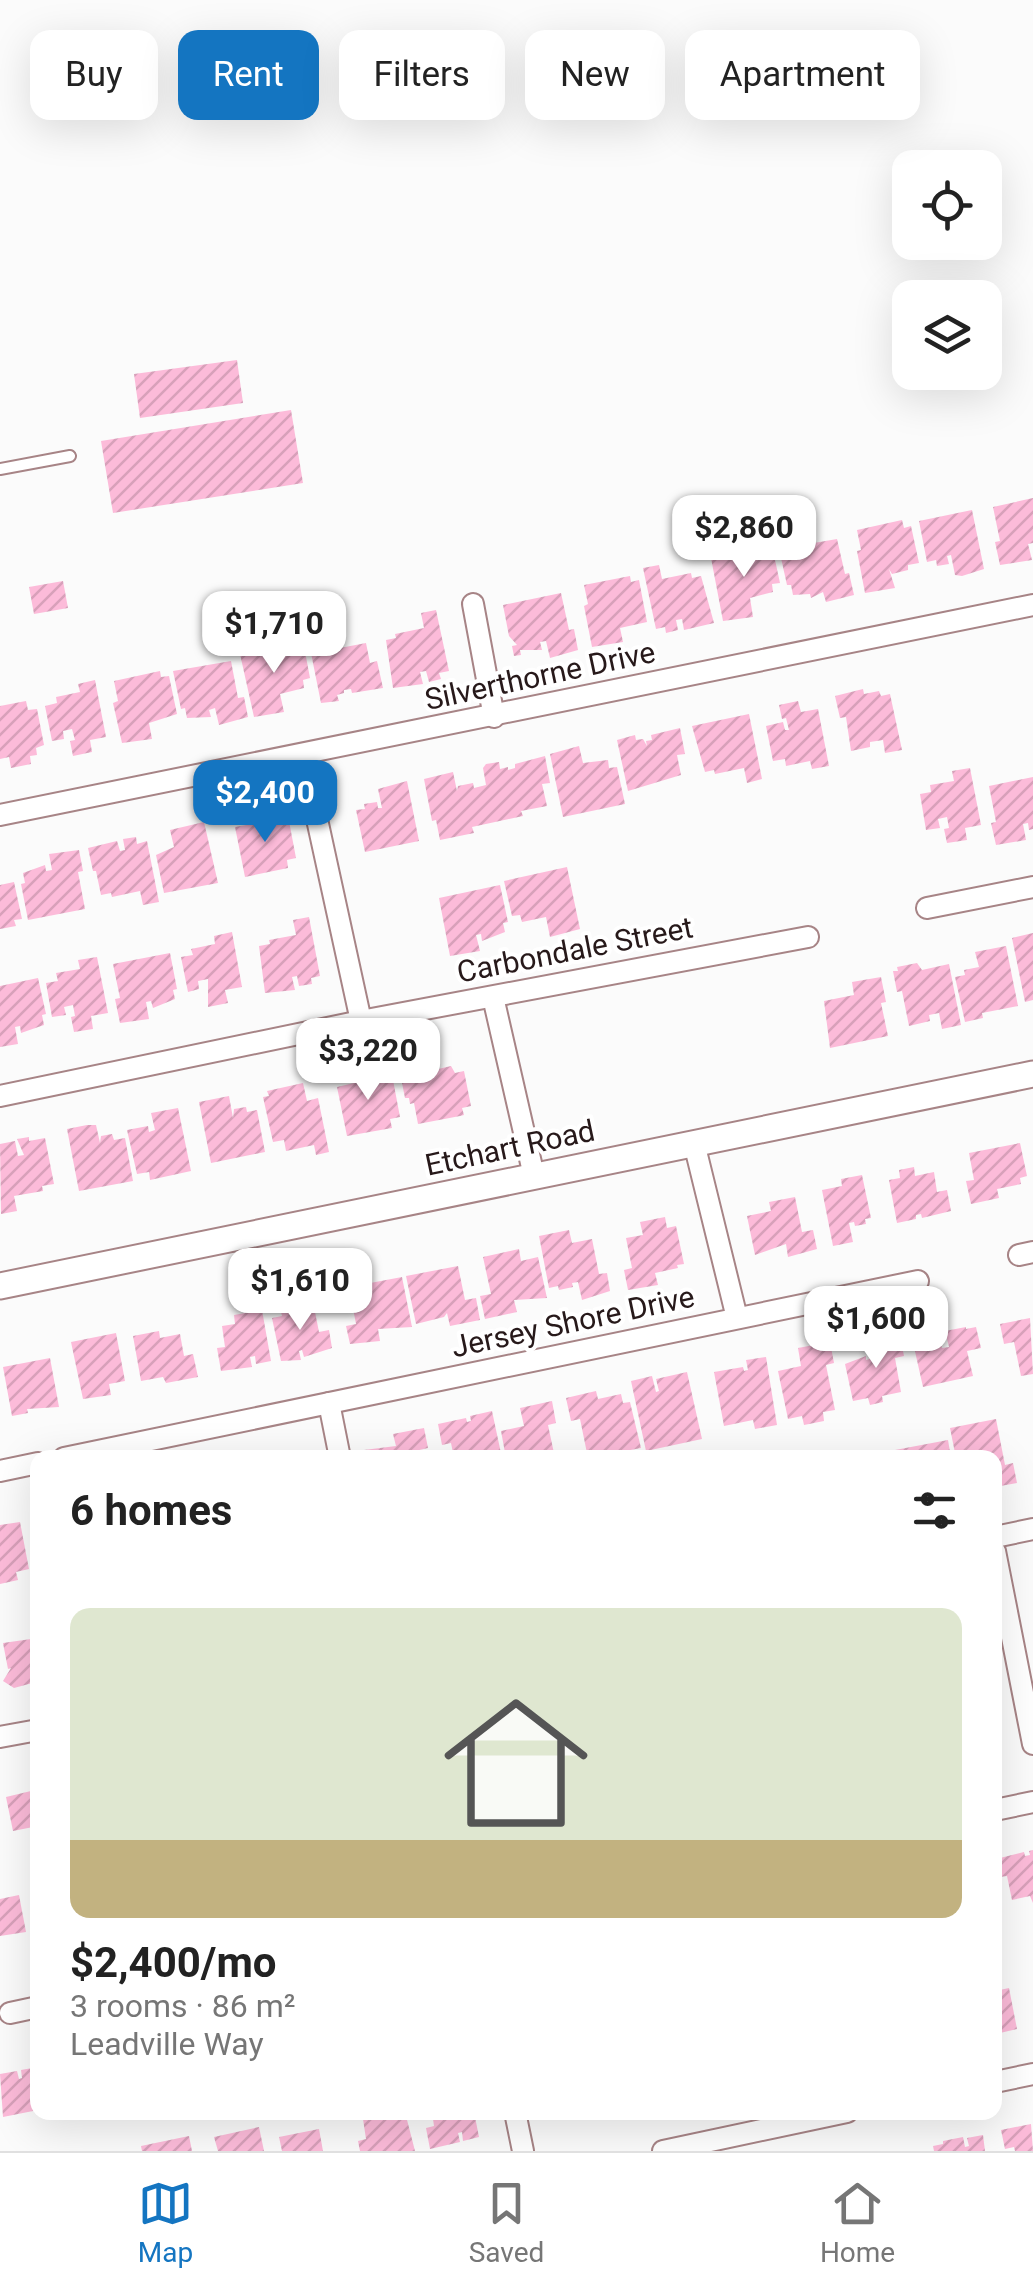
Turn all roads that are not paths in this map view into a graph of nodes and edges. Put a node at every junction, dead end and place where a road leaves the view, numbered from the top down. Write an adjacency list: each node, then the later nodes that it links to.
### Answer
1 (70, 456): 2 (lane)
2 (0, 468)
3 (473, 604): 5 (street)
4 (1033, 605): 5 (street, Silverthorne Drive)
5 (494, 717): 6 (street, Silverthorne Drive)
6 (304, 755): 7 (street, Silverthorne Drive); 12 (street)
7 (0, 815)
8 (1033, 887): 9 (street)
9 (928, 908)
10 (808, 937): 11 (street, Carbondale Street)
11 (494, 996): 12 (street, Carbondale Street); 16 (street)
12 (360, 1021): 14 (street, Carbondale Street)
13 (1033, 1074): 15 (street, Etchart Road)
14 (0, 1096)
15 (694, 1143): 16 (street, Etchart Road); 19 (street)
16 (534, 1176): 18 (street, Etchart Road)
17 (918, 1281): 19 (street, Jersey Shore Drive)
18 (0, 1286)
19 (737, 1318): 20 (street, Jersey Shore Drive)
20 (329, 1403): 21 (street, Jersey Shore Drive); 22 (street)
21 (103, 1450)
22 (338, 1450)
23 (30, 1465): 24 (street)
24 (0, 1471)
25 (1033, 1529): 26 (street)
26 (1002, 1536)
27 (1002, 1587): 30 (street)
28 (30, 1732): 29 (street)
29 (0, 1738)
30 (1033, 1744)
31 (1033, 1802): 32 (street)
32 (1002, 1809)
33 (30, 2009): 34 (street)
34 (10, 2013)
35 (1033, 2074): 36 (street)
36 (1002, 2081)
37 (516, 2120): 39 (street)
38 (810, 2120): 40 (street)
39 (522, 2151)
40 (663, 2151)

